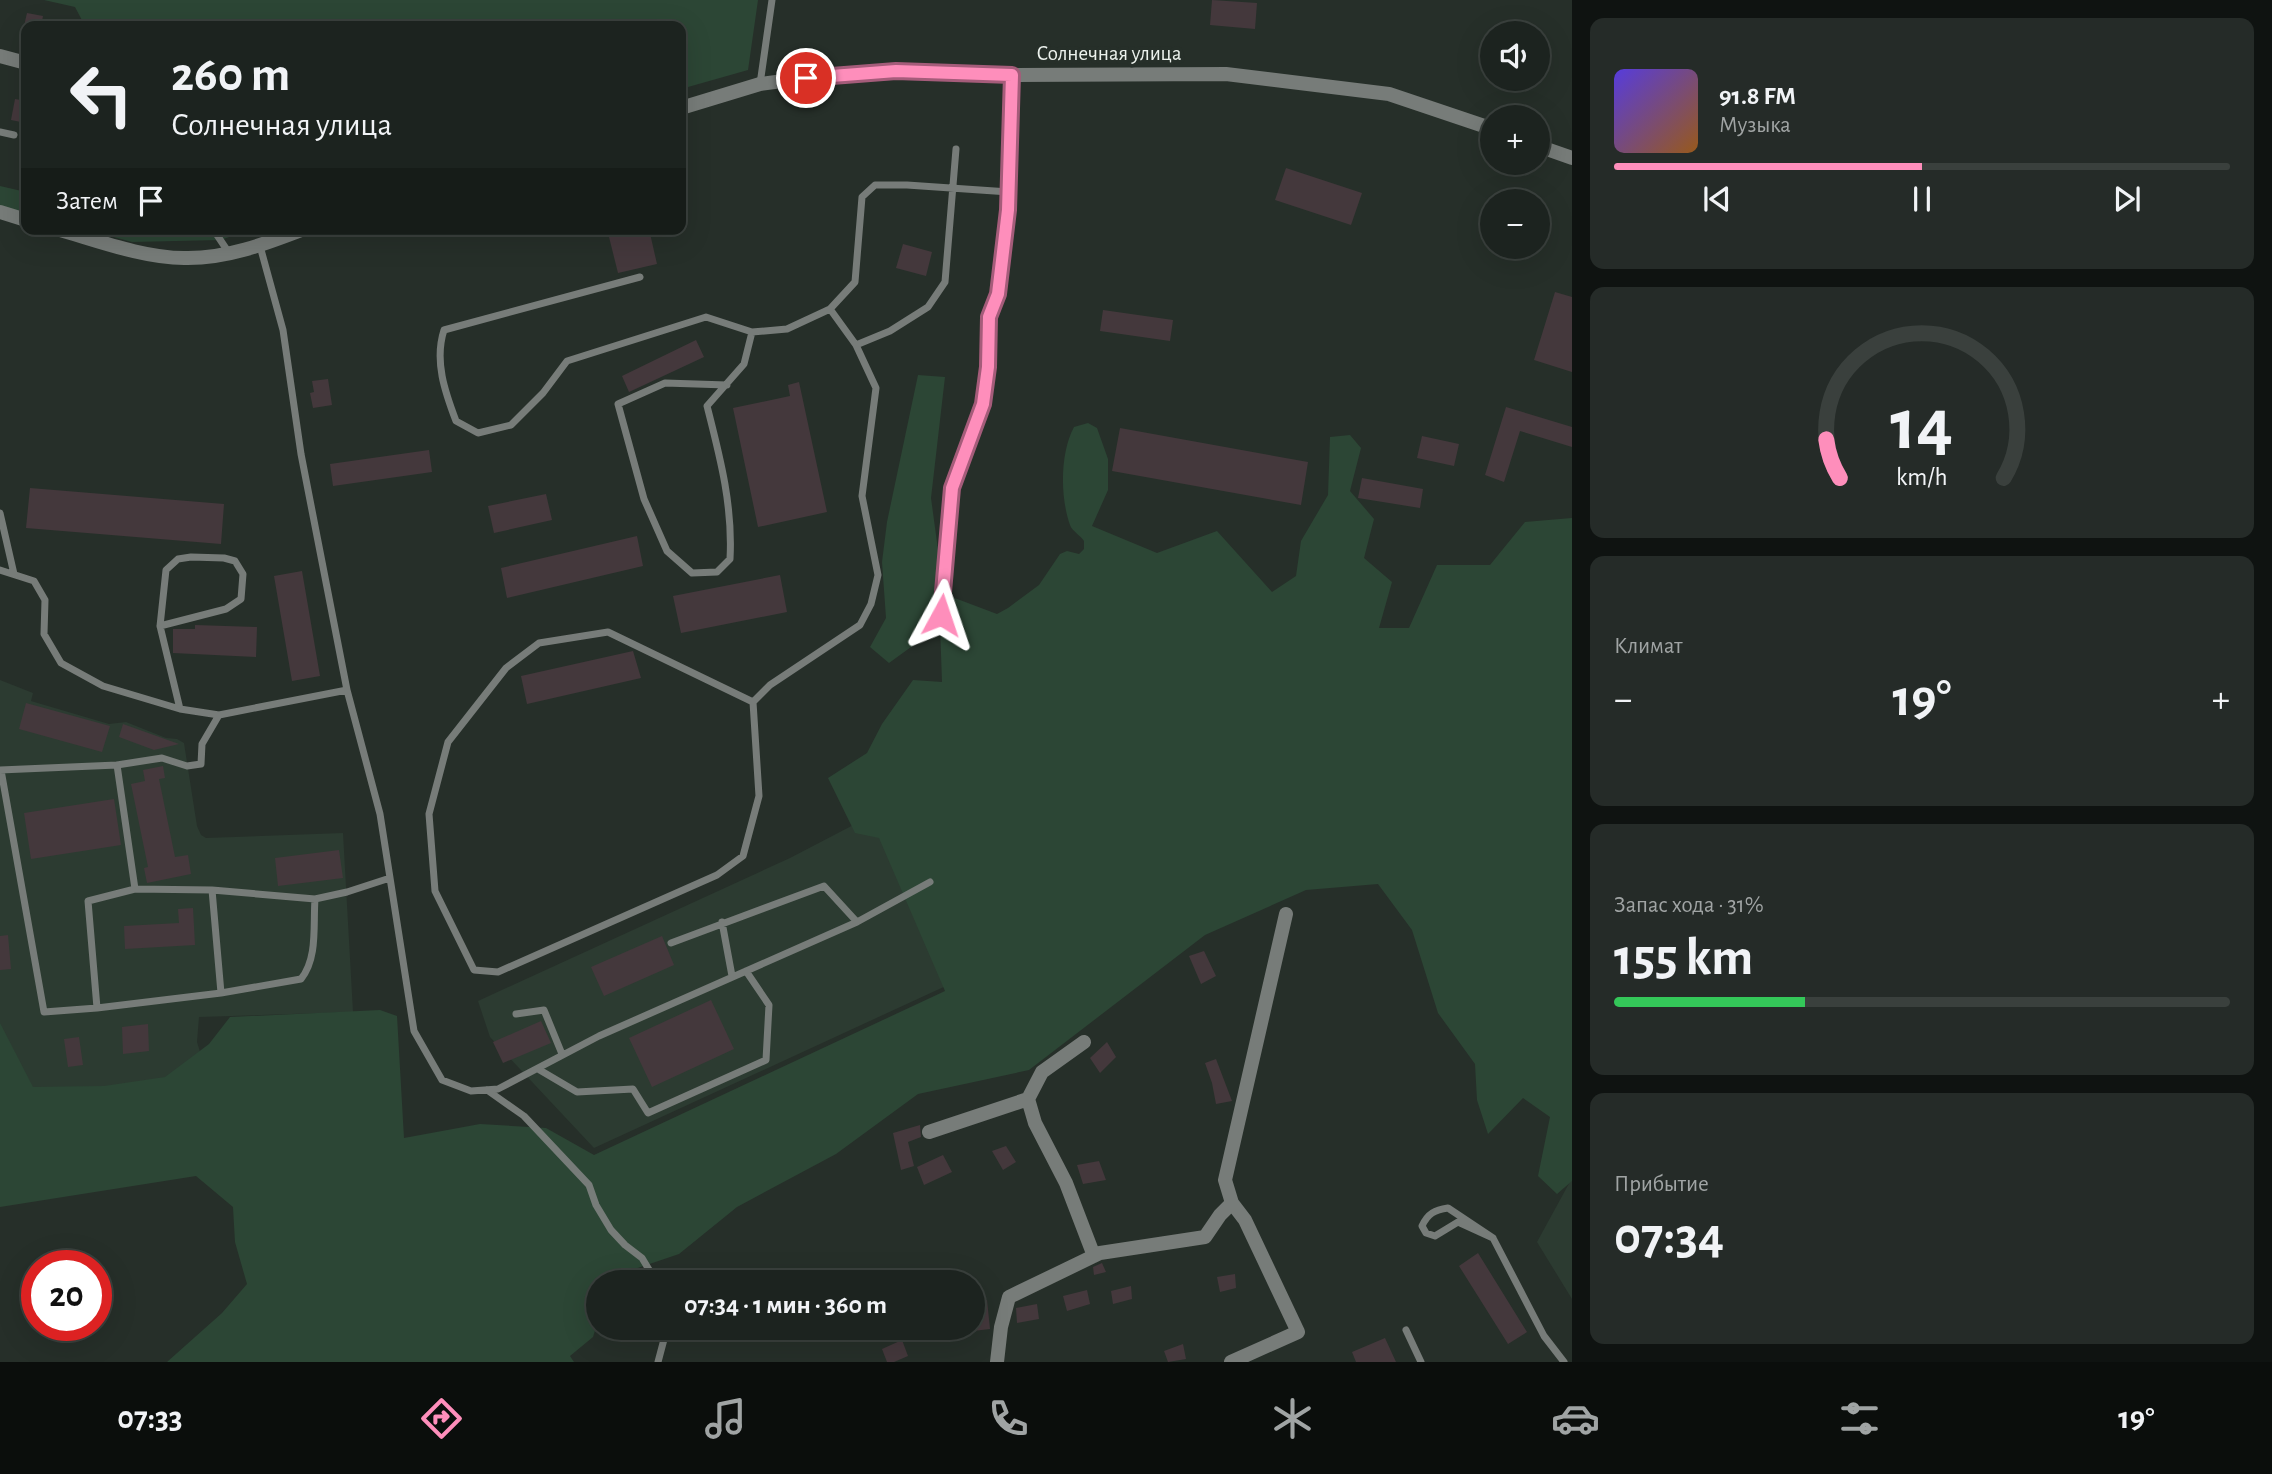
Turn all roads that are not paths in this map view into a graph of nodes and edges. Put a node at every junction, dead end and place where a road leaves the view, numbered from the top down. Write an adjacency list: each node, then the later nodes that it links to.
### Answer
1 (772, 0): 5 (lane)
2 (0, 56): 3 (street)
3 (21, 62)
4 (1012, 75): 5 (street, Солнечная улица); 7 (street, Солнечная улица); 14 (lane)
5 (760, 84): 6 (street, Солнечная улица)
6 (686, 106)
7 (1480, 125)
8 (0, 132): 9 (lane)
9 (14, 135)
10 (956, 149): 13 (lane)
11 (1550, 150): 12 (street)
12 (1572, 158)
13 (953, 188): 14 (lane); 23 (lane); 25 (lane)
14 (1009, 191): 30 (lane)
15 (0, 212): 16 (street)
16 (21, 218)
17 (79, 235): 21 (street)
18 (217, 235): 21 (lane)
19 (288, 235): 20 (street)
20 (260, 246): 21 (street); 32 (lane)
21 (229, 253)
22 (640, 277): 24 (lane)
23 (830, 309): 24 (lane); 25 (lane)
24 (752, 332): 26 (lane)
25 (856, 345): 33 (lane)
26 (727, 385): 26 (lane)
27 (0, 513): 29 (lane)
28 (0, 570): 29 (lane)
29 (15, 574): 34 (lane)
30 (941, 615)
31 (160, 626): 31 (lane); 34 (lane)
32 (348, 690): 35 (lane); 38 (lane)
33 (753, 702): 33 (lane)
34 (180, 709): 35 (lane)
35 (219, 715): 36 (lane)
36 (117, 765): 37 (lane); 40 (lane)
37 (0, 770): 50 (lane)
38 (390, 878): 42 (lane); 55 (lane)
39 (930, 882): 45 (lane)
40 (135, 889): 41 (lane); 50 (lane)
41 (212, 890): 42 (lane); 49 (lane)
42 (315, 899): 49 (lane)
43 (1286, 914): 58 (street)
44 (723, 922): 45 (lane); 46 (lane); 48 (lane)
45 (857, 922): 47 (lane)
46 (671, 943)
47 (746, 971): 48 (lane); 54 (lane)
48 (732, 976): 53 (lane)
49 (220, 993): 50 (lane)
50 (97, 1008)
51 (516, 1014): 53 (lane)
52 (1084, 1042): 56 (street)
53 (562, 1054): 54 (lane)
54 (538, 1069): 55 (lane)
55 (487, 1090): 61 (lane)
56 (1028, 1099): 57 (street); 60 (street)
57 (929, 1132)
58 (1232, 1203): 60 (street); 66 (street)
59 (1493, 1238): 59 (lane); 68 (lane)
60 (1094, 1256): 65 (street)
61 (649, 1270)
62 (1406, 1330): 67 (lane)
63 (664, 1340): 64 (lane)
64 (658, 1362)
65 (997, 1362)
66 (1231, 1362)
67 (1421, 1362)
68 (1564, 1362)

